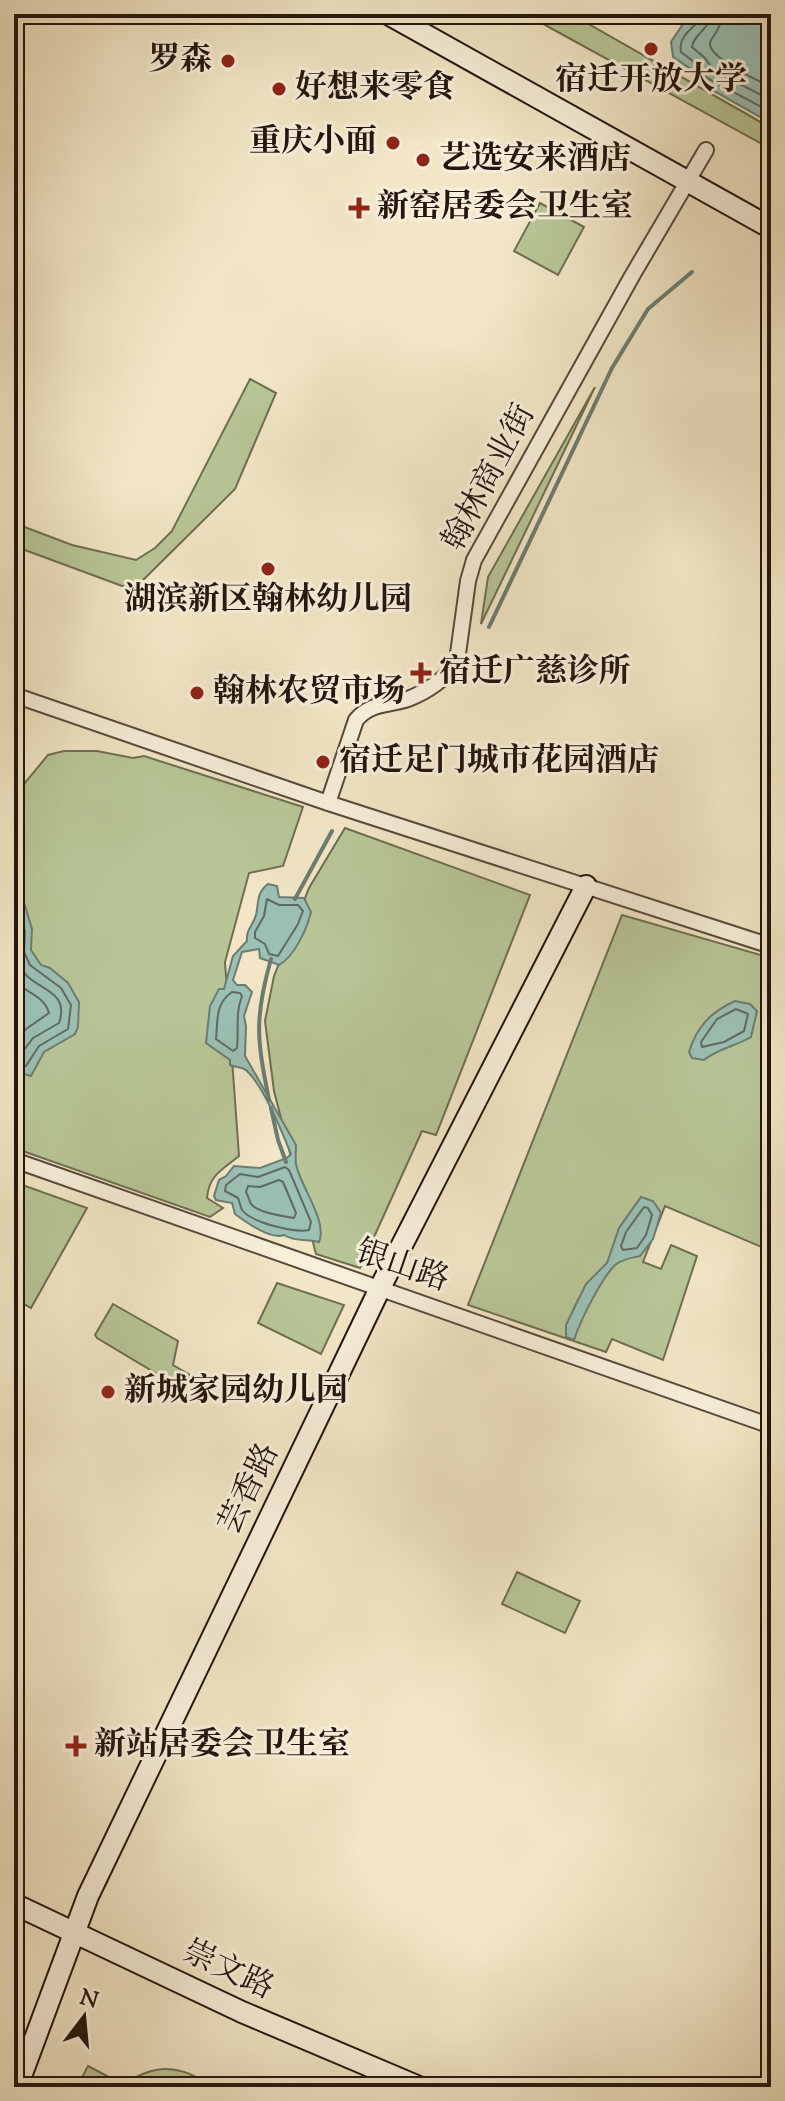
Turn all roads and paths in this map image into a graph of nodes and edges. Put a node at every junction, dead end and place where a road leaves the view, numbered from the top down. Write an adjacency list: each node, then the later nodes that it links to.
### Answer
1 (388, 14): 4 (street)
2 (412, 14): 4 (street)
3 (706, 150): 4 (street, 翰林商业街)
4 (691, 176): 5 (street); 6 (street); 8 (street, 翰林商业街)
5 (771, 214)
6 (771, 228)
7 (14, 695): 8 (street)
8 (328, 803): 9 (street)
9 (593, 888): 10 (street); 12 (street, 芸香路)
10 (771, 946)
11 (14, 1160): 12 (street, 银山路)
12 (386, 1291): 13 (street, 银山路); 16 (street, 芸香路)
13 (771, 1426)
14 (14, 1904): 16 (street, 崇文路)
15 (14, 1918): 16 (street, 崇文路)
16 (77, 1940): 17 (street, 芸香路); 18 (street, 芸香路); 19 (street, 崇文路); 20 (street, 崇文路)
17 (17, 2087)
18 (24, 2087)
19 (390, 2087)
20 (419, 2087)

